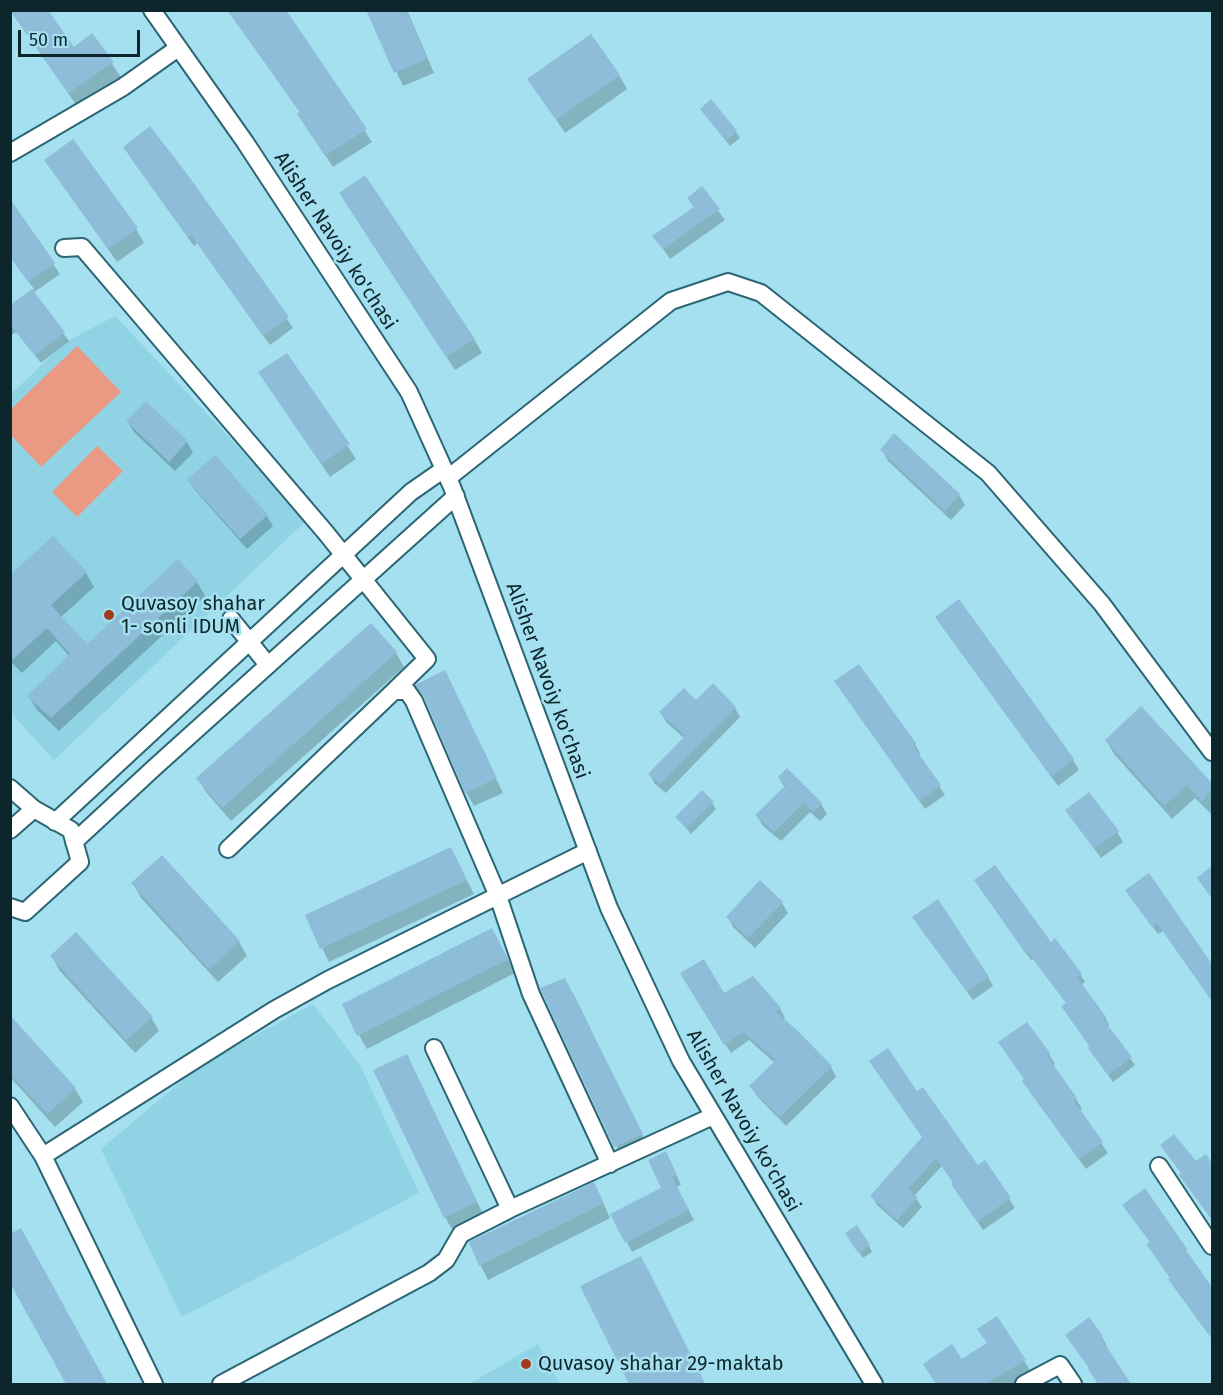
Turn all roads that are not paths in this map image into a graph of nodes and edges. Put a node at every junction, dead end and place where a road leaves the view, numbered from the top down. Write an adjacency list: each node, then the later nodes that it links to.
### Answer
1 (152, 10): 2 (street, Alisher Navoiy ko'chasi)
2 (178, 48): 3 (street); 5 (street, Alisher Navoiy ko'chasi)
3 (10, 153)
4 (64, 248): 7 (street)
5 (446, 473): 6 (street, Alisher Navoiy ko'chasi); 7 (street); 13 (street)
6 (456, 496): 8 (street); 20 (street, Alisher Navoiy ko'chasi)
7 (344, 554): 8 (street); 10 (street)
8 (362, 580): 11 (street); 12 (street)
9 (231, 619): 10 (street)
10 (250, 641): 11 (street); 16 (street)
11 (268, 665): 18 (street)
12 (394, 692): 19 (street); 21 (street)
13 (1212, 752)
14 (10, 788): 15 (street)
15 (34, 809): 16 (street); 17 (street)
16 (55, 822): 18 (street)
17 (10, 830)
18 (74, 842): 22 (street)
19 (228, 849)
20 (588, 852): 21 (street); 25 (street, Alisher Navoiy ko'chasi)
21 (498, 896): 26 (street); 27 (street)
22 (10, 907)
23 (434, 1048): 29 (street)
24 (10, 1106): 26 (street)
25 (713, 1116): 27 (street); 33 (street, Alisher Navoiy ko'chasi)
26 (43, 1156): 31 (street)
27 (610, 1164): 29 (street)
28 (1159, 1166): 30 (street)
29 (510, 1209): 32 (street)
30 (1212, 1246)
31 (154, 1384)
32 (221, 1384)
33 (874, 1384)
34 (1024, 1384): 35 (street)
35 (1073, 1384)

